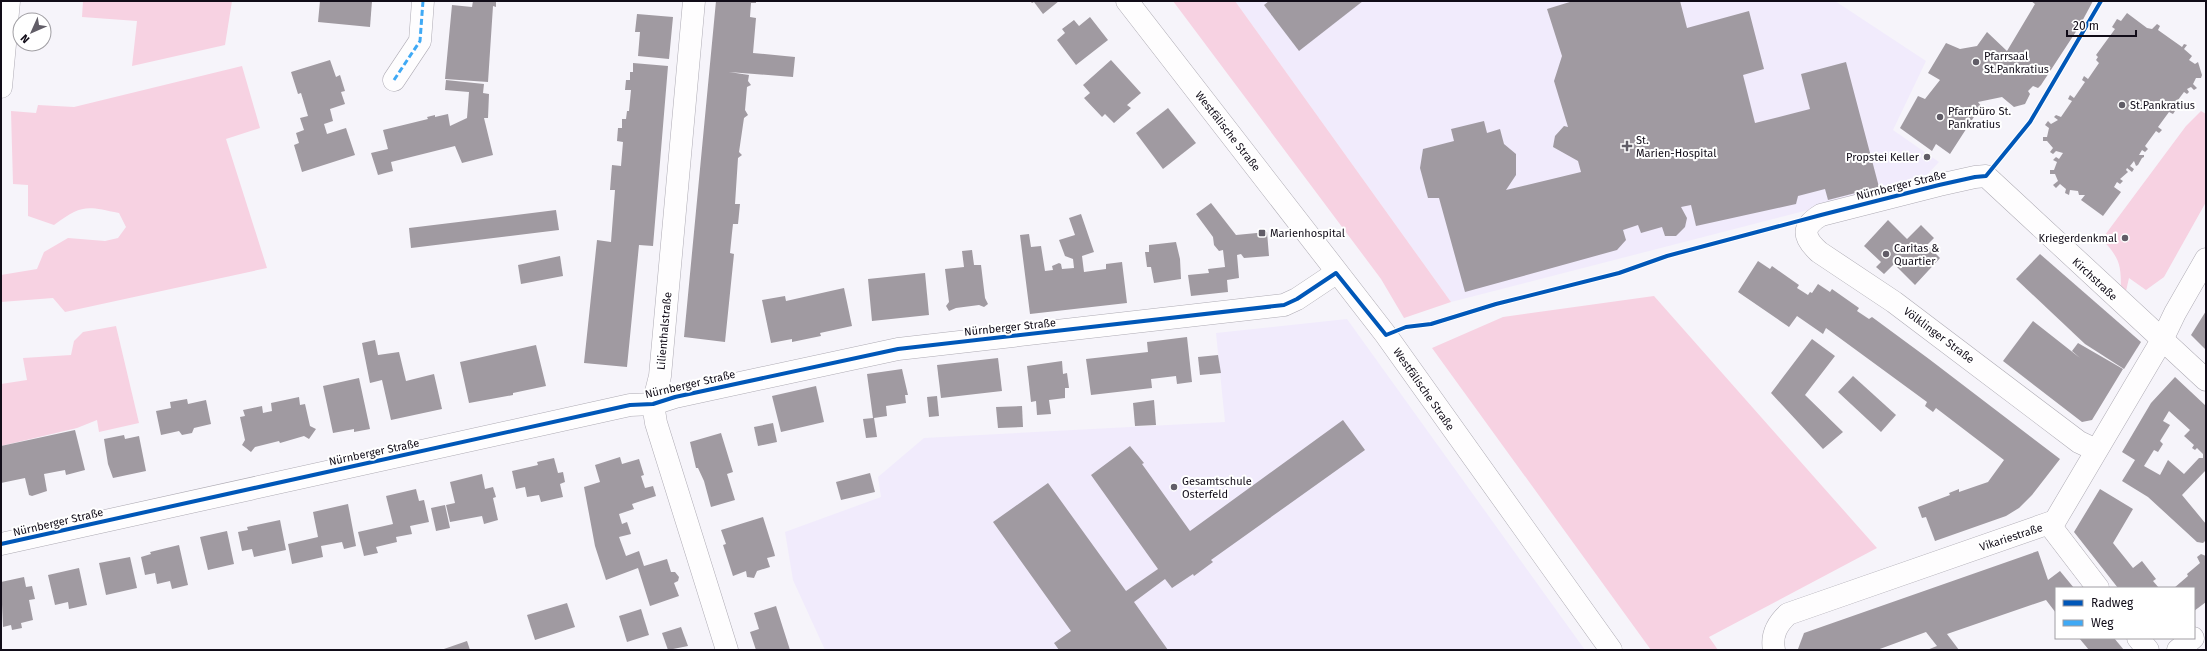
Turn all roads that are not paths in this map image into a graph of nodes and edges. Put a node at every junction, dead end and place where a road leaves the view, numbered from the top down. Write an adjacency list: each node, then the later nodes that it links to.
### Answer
1 (9, 1): 6 (street)
2 (423, 1): 5 (street)
3 (694, 1): 13 (street, Lilienthalstraße)
4 (1127, 1): 10 (street, Westfälische Straße)
5 (394, 80)
6 (1, 87)
7 (1986, 176): 8 (street, Nürnberger Straße); 11 (street, Kirchstraße)
8 (1821, 215): 14 (street, Völklinger Straße)
9 (2206, 259): 11 (street, Vikariestraße)
10 (1336, 273): 13 (street, Nürnberger Straße); 23 (street, Westfälische Straße)
11 (2162, 340): 12 (street, Kirchstraße); 14 (street, Vikariestraße)
12 (2206, 380)
13 (653, 404): 16 (street, Nürnberger Straße); 22 (street, Lilienthalstraße)
14 (2096, 450): 15 (street, Vikariestraße)
15 (2049, 524): 17 (street); 24 (street, Vikariestraße)
16 (1, 544)
17 (2097, 587)
18 (2206, 628): 19 (street)
19 (2195, 637)
20 (2139, 639): 25 (street)
21 (2193, 639): 26 (street)
22 (728, 650)
23 (1611, 650)
24 (1774, 650)
25 (2148, 650)
26 (2178, 650)

